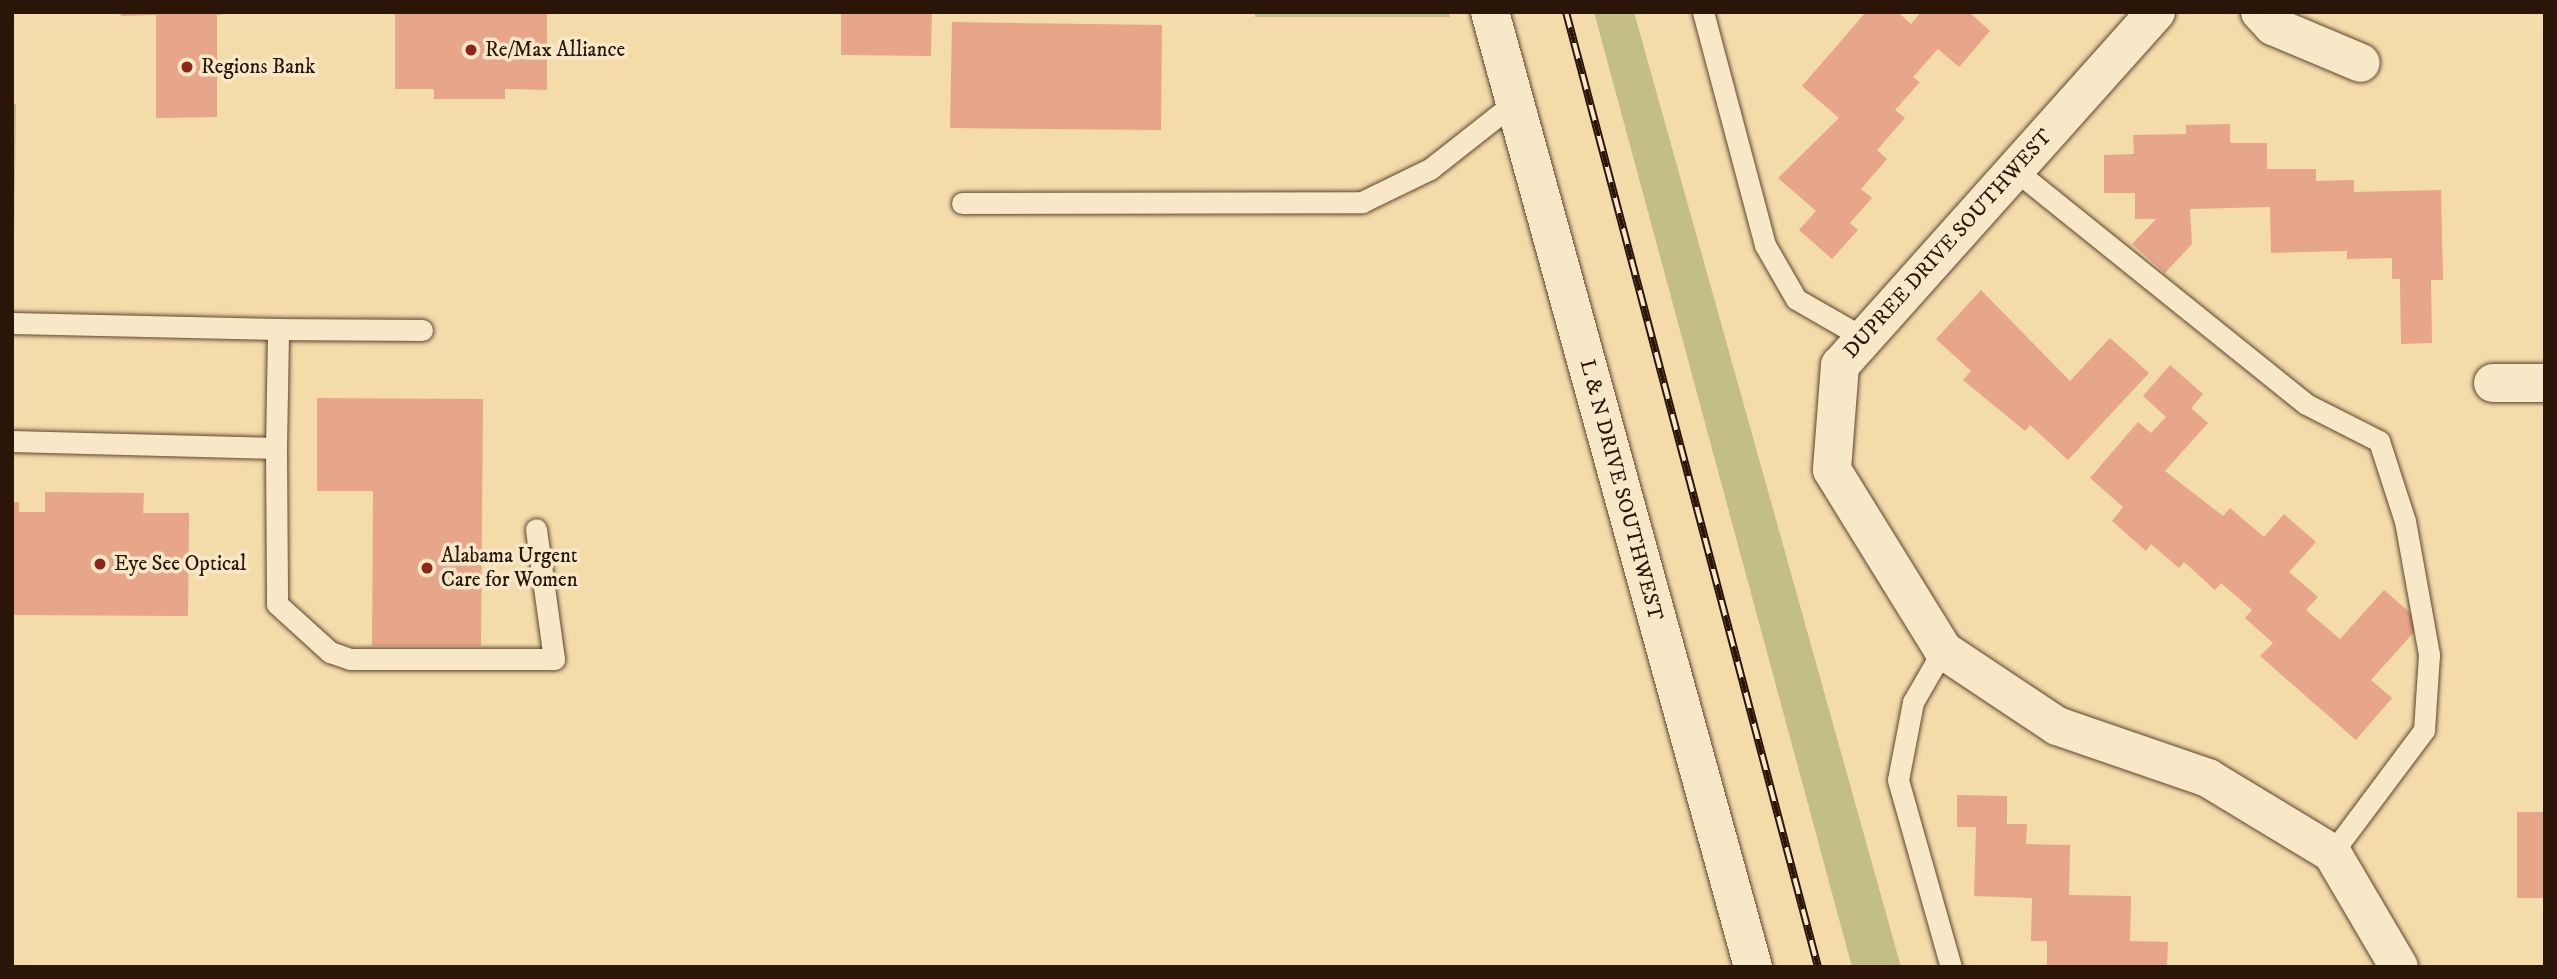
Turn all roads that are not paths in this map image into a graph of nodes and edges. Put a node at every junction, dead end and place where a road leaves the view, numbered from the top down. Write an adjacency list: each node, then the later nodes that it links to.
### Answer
1 (1490, 12): 6 (street, L & N DRIVE SOUTHWEST)
2 (1703, 12): 12 (lane)
3 (2156, 12): 7 (street, DUPREE DRIVE SOUTHWEST)
4 (2260, 12): 5 (street)
5 (2361, 63)
6 (1514, 103): 8 (lane); 20 (street, L & N DRIVE SOUTHWEST)
7 (2015, 170): 12 (street, DUPREE DRIVE SOUTHWEST); 19 (lane)
8 (962, 203)
9 (12, 323): 10 (lane)
10 (278, 329): 11 (lane); 16 (lane)
11 (422, 330)
12 (1864, 338): 18 (street, DUPREE DRIVE SOUTHWEST)
13 (2493, 383): 14 (street)
14 (2545, 383)
15 (12, 441): 16 (lane)
16 (276, 448): 17 (lane)
17 (536, 529)
18 (1943, 650): 19 (street, DUPREE DRIVE SOUTHWEST); 21 (lane)
19 (2332, 853): 22 (street, DUPREE DRIVE SOUTHWEST)
20 (1753, 967)
21 (1951, 967)
22 (2399, 967)

